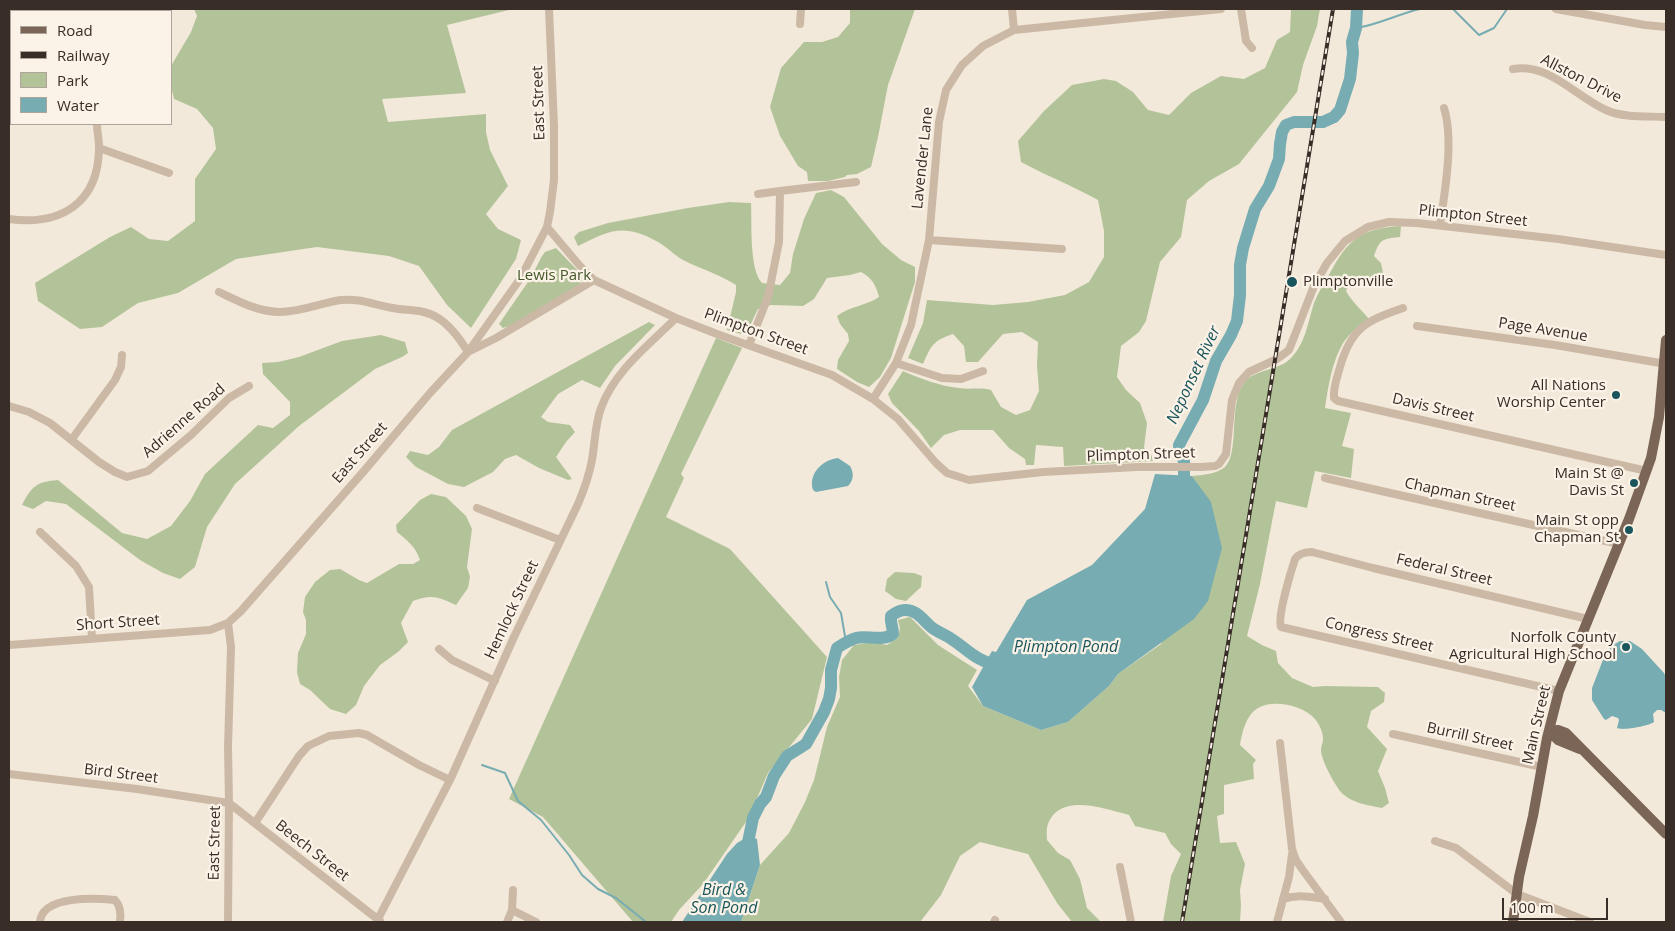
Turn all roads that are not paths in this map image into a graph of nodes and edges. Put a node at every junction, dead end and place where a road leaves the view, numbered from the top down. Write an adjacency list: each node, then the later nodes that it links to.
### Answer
1 (549, 9): 24 (street, East Street)
2 (801, 9): 9 (street)
3 (1012, 9): 11 (street)
4 (1127, 9): 8 (street)
5 (1221, 9): 8 (street, Lavender Lane)
6 (1241, 9): 12 (street)
7 (1556, 9): 10 (street)
8 (1128, 18): 11 (street, Lavender Lane)
9 (800, 24)
10 (1666, 27)
11 (1014, 30): 25 (street, Lavender Lane)
12 (1252, 48)
13 (1513, 69): 15 (street, Allston Drive)
14 (1444, 108): 23 (street)
15 (1666, 117)
16 (96, 125): 17 (street)
17 (99, 148): 18 (street); 22 (street)
18 (169, 173)
19 (856, 182): 20 (street)
20 (780, 191): 21 (street); 34 (street)
21 (758, 194)
22 (9, 219)
23 (1440, 225): 27 (street, Plimpton Street); 41 (street, Plimpton Street)
24 (547, 227): 28 (street, Plimpton Street); 35 (street, East Street)
25 (929, 240): 26 (street); 37 (street, Lavender Lane)
26 (1062, 249)
27 (1666, 255)
28 (594, 280): 31 (street, Plimpton Street); 35 (street)
29 (219, 292): 35 (street)
30 (1403, 308): 44 (street, Davis Street)
31 (676, 318): 34 (street, Plimpton Street); 48 (street, Hemlock Street)
32 (1417, 326): 38 (street, Page Avenue)
33 (1666, 340): 38 (main road, Main Street)
34 (749, 345): 41 (street, Plimpton Street)
35 (468, 352): 51 (street, East Street)
36 (122, 355): 43 (street)
37 (896, 364): 39 (street); 41 (street, Lavender Lane)
38 (1665, 364): 44 (main road, Main Street)
39 (983, 371)
40 (249, 386): 43 (street, Adrienne Road)
41 (873, 399)
42 (9, 406): 43 (street, Adrienne Road)
43 (72, 440)
44 (1647, 471): 49 (main road, Main Street)
45 (1325, 478): 49 (street, Chapman Street)
46 (477, 508): 48 (street)
47 (40, 532): 53 (street)
48 (560, 540): 56 (street, Hemlock Street)
49 (1619, 544): 50 (main road, Main Street)
50 (1588, 619): 52 (street, Federal Street); 57 (main road, Main Street)
51 (228, 623): 53 (street, Short Street); 64 (street, East Street)
52 (1280, 626): 57 (street, Congress Street)
53 (92, 639): 54 (street, Short Street)
54 (9, 645)
55 (439, 649): 56 (street)
56 (495, 681): 63 (street, Hemlock Street)
57 (1559, 691): 58 (main road, Main Street)
58 (1549, 731): 61 (main road, Main Street); 66 (main road)
59 (1393, 734): 61 (street, Burrill Street)
60 (1280, 742): 68 (street)
61 (1542, 767): 71 (main road, Main Street)
62 (9, 774): 64 (street, Bird Street)
63 (450, 780): 65 (street); 75 (street, Hemlock Street)
64 (229, 803): 65 (street, Beech Street); 78 (street, East Street)
65 (255, 823): 75 (street, Beech Street)
66 (1666, 834)
67 (1434, 841): 71 (street)
68 (1292, 849): 72 (street); 73 (street)
69 (1120, 867): 81 (street)
70 (513, 890): 74 (street)
71 (1517, 894): 84 (main road, Main Street); 85 (street)
72 (1283, 899): 73 (street); 82 (street)
73 (1324, 899): 83 (street)
74 (512, 910): 79 (street); 80 (street)
75 (379, 921)
76 (40, 922): 77 (street)
77 (120, 922)
78 (228, 922)
79 (507, 922)
80 (536, 922)
81 (1131, 922)
82 (1277, 922)
83 (1341, 922)
84 (1513, 922)
85 (1590, 922)

